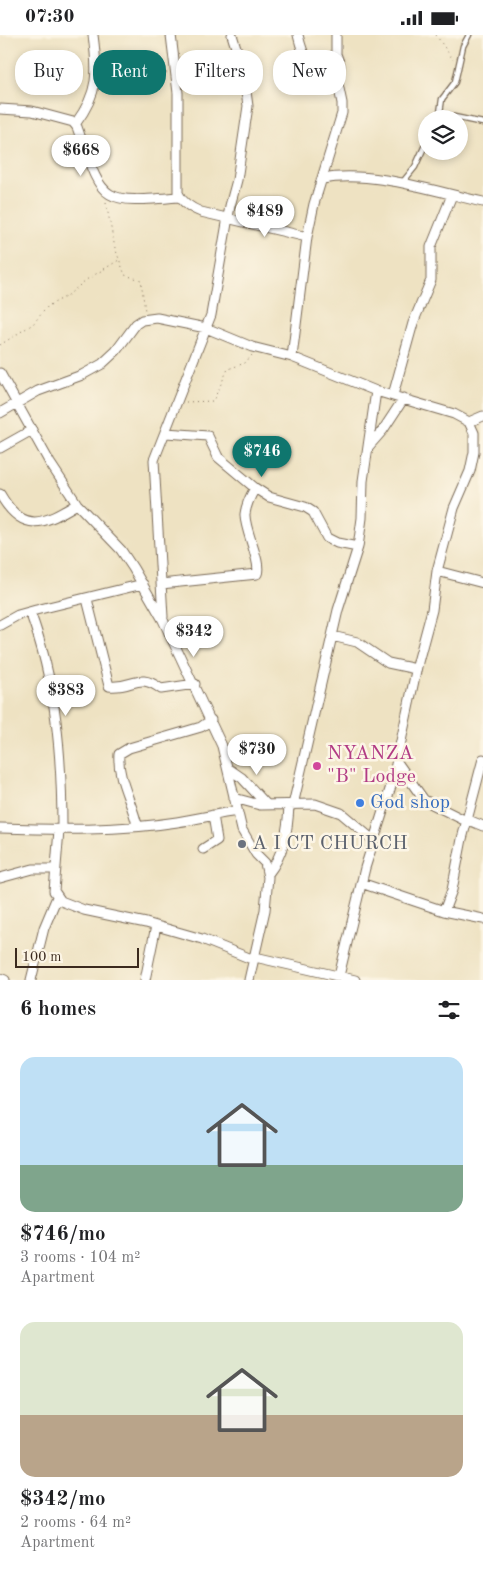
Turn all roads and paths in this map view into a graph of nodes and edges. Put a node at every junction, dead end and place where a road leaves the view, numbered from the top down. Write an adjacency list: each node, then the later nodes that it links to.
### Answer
1 (93, 35): 8 (street)
2 (171, 35): 12 (street)
3 (232, 35): 28 (street)
4 (298, 35): 9 (street)
5 (336, 35): 10 (street)
6 (436, 35): 11 (path)
7 (469, 35): 11 (lane)
8 (95, 50)
9 (302, 50)
10 (336, 50)
11 (459, 69): 17 (lane)
12 (176, 71)
13 (93, 90): 19 (street)
14 (177, 95): 26 (street)
15 (340, 95): 22 (street)
16 (0, 109): 19 (street)
17 (441, 110)
18 (468, 121): 20 (lane)
19 (76, 123): 24 (street)
20 (483, 123)
21 (418, 160): 23 (lane)
22 (322, 179): 23 (street); 29 (street)
23 (401, 184): 25 (street)
24 (104, 191): 26 (street); 30 (path)
25 (452, 195): 27 (street); 38 (street)
26 (179, 197): 28 (street)
27 (483, 203)
28 (228, 218): 29 (street); 32 (street)
29 (307, 237): 35 (street)
30 (119, 260): 31 (path); 33 (path)
31 (149, 318): 32 (street); 40 (street)
32 (206, 328): 34 (street); 41 (street)
33 (0, 345)
34 (257, 349): 35 (street); 41 (path)
35 (292, 357): 37 (street)
36 (0, 373): 40 (street)
37 (376, 391): 38 (street); 47 (street)
38 (393, 395): 39 (street)
39 (404, 398): 44 (street); 47 (street)
40 (17, 403): 42 (street); 45 (street)
41 (176, 403): 46 (street)
42 (0, 413)
43 (483, 416): 44 (street)
44 (469, 422): 53 (street)
45 (32, 430): 48 (street); 51 (street)
46 (166, 433): 49 (street); 56 (street)
47 (369, 446): 52 (street)
48 (0, 448)
49 (256, 488): 52 (street); 56 (street)
50 (0, 494): 51 (street)
51 (77, 505): 55 (street)
52 (358, 547): 61 (street)
53 (438, 571): 54 (street); 62 (street)
54 (483, 583)
55 (143, 584): 57 (street); 59 (street)
56 (161, 584): 59 (street)
57 (87, 599): 58 (street); 63 (street)
58 (30, 612): 60 (street); 77 (street)
59 (163, 620): 63 (street)
60 (0, 625)
61 (332, 636): 62 (street); 70 (street)
62 (416, 669): 66 (street)
63 (195, 684): 64 (street)
64 (211, 720): 67 (street); 74 (street)
65 (483, 759): 73 (street)
66 (396, 762): 73 (street); 78 (street)
67 (229, 769): 68 (street); 69 (street)
68 (234, 798): 69 (street); 71 (street)
69 (267, 805): 70 (street)
70 (291, 805): 78 (street); 81 (street)
71 (237, 811): 72 (street); 81 (street)
72 (213, 815): 74 (street); 79 (street)
73 (466, 820): 75 (street); 85 (street)
74 (138, 825): 77 (street)
75 (483, 826)
76 (0, 828): 77 (street)
77 (61, 829): 80 (street)
78 (373, 840): 83 (street)
79 (203, 849)
80 (55, 869): 82 (street); 84 (street)
81 (268, 873): 88 (street)
82 (0, 878)
83 (361, 883): 85 (street); 89 (street)
84 (57, 897): 87 (street); 92 (street)
85 (444, 911): 86 (street)
86 (483, 919)
87 (156, 926): 88 (street); 93 (street)
88 (255, 959): 89 (street); 94 (street)
89 (339, 976): 95 (street)
90 (0, 978): 91 (street)
91 (5, 980)
92 (31, 980)
93 (144, 980)
94 (249, 980)
95 (355, 980)

